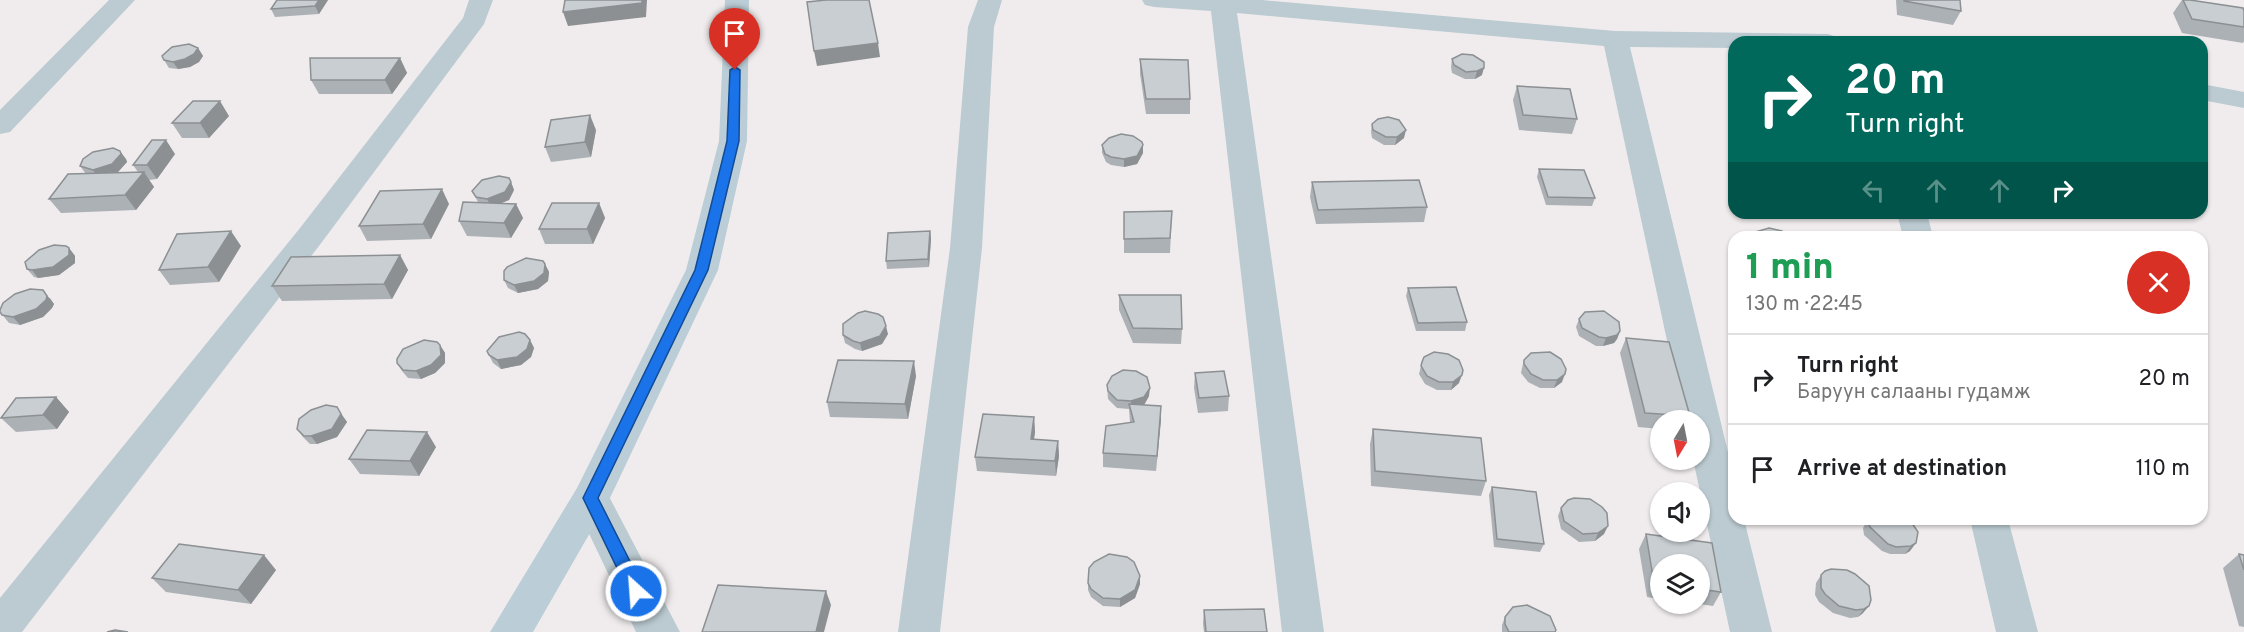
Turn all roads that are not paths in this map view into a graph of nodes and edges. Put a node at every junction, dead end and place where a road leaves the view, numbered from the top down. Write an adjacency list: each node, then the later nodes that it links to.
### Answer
1 (123, 0): 11 (street)
2 (481, 0): 14 (street)
3 (737, 0): 12 (main road)
4 (990, 0): 17 (street)
5 (1154, 0): 6 (street)
6 (1223, 4): 7 (street); 18 (street)
7 (1615, 39): 8 (street); 19 (street)
8 (1728, 41)
9 (2208, 93): 10 (street)
10 (2244, 100)
11 (0, 126)
12 (591, 498): 15 (main road); 16 (street)
13 (1990, 525): 20 (street)
14 (0, 629)
15 (511, 632)
16 (659, 632)
17 (919, 632)
18 (1303, 632)
19 (1751, 632)
20 (2017, 632)

